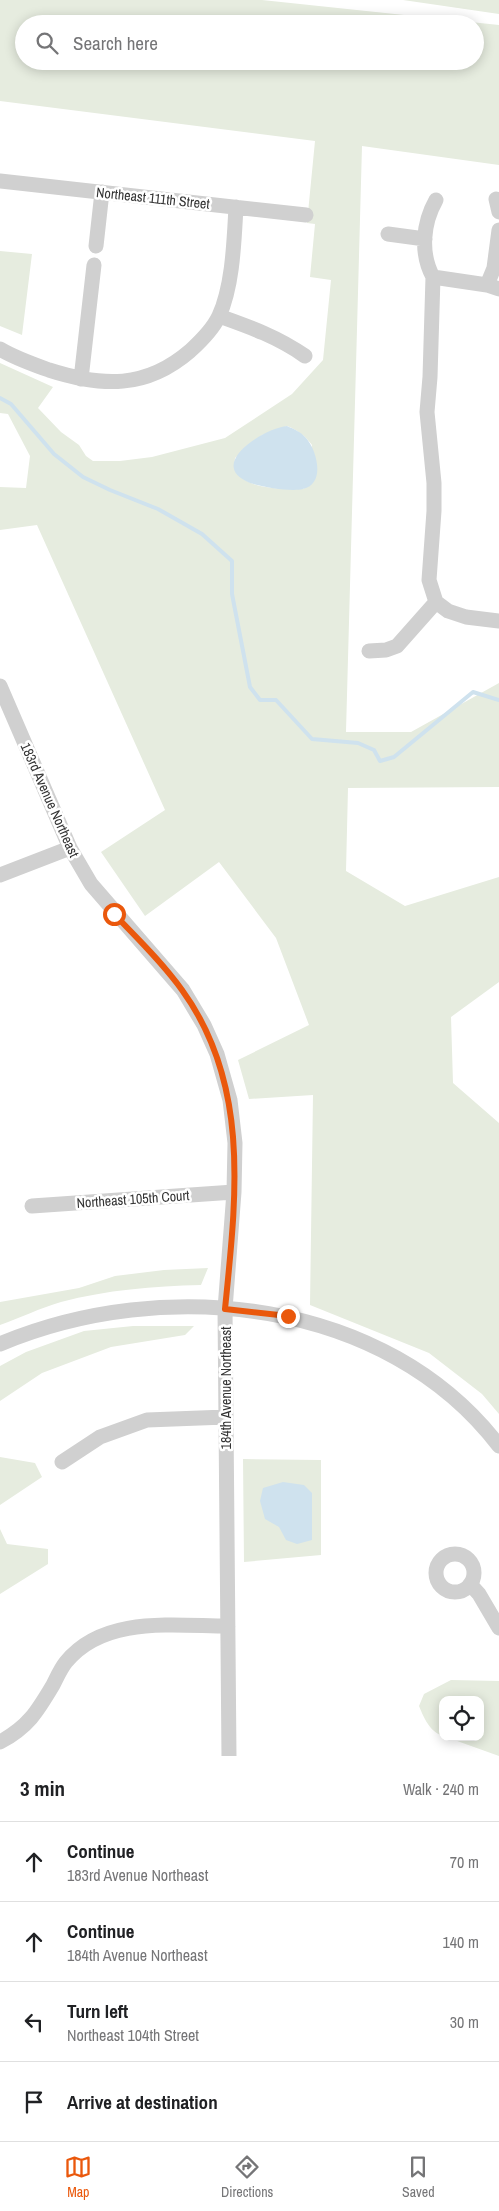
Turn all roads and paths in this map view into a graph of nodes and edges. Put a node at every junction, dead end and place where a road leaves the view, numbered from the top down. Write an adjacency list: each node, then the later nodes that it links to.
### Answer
1 (0, 181): 2 (street, Northeast 111th Street)
2 (102, 192): 4 (street, Northeast 111th Street); 9 (street)
3 (436, 200): 8 (street)
4 (236, 207): 5 (street, Northeast 111th Street); 13 (street)
5 (306, 215)
6 (499, 230): 12 (street)
7 (388, 234): 8 (street)
8 (424, 239): 11 (street)
9 (96, 246)
10 (94, 266): 16 (street)
11 (433, 277): 12 (street); 17 (street)
12 (493, 287)
13 (216, 321): 15 (street); 16 (street)
14 (0, 349): 16 (street)
15 (305, 356)
16 (81, 379)
17 (436, 602): 18 (street); 19 (street)
18 (499, 621)
19 (369, 651)
20 (0, 686): 21 (street, 183rd Avenue Northeast)
21 (3, 702): 22 (street, 183rd Avenue Northeast)
22 (70, 848): 23 (street); 24 (street, 183rd Avenue Northeast)
23 (0, 875)
24 (204, 1025): 25 (street, 184th Avenue Northeast)
25 (234, 1192): 26 (street, Northeast 105th Court); 27 (street, 184th Avenue Northeast)
26 (32, 1206)
27 (225, 1309): 28 (street); 29 (street, 184th Avenue Northeast); 30 (street)
28 (0, 1344)
29 (226, 1417): 31 (street); 33 (street, 184th Avenue Northeast)
30 (499, 1446)
31 (62, 1462)
32 (470, 1584): 34 (street)
33 (228, 1626): 35 (street); 36 (street, 184th Avenue Northeast)
34 (499, 1628)
35 (0, 1742)
36 (229, 1756)

